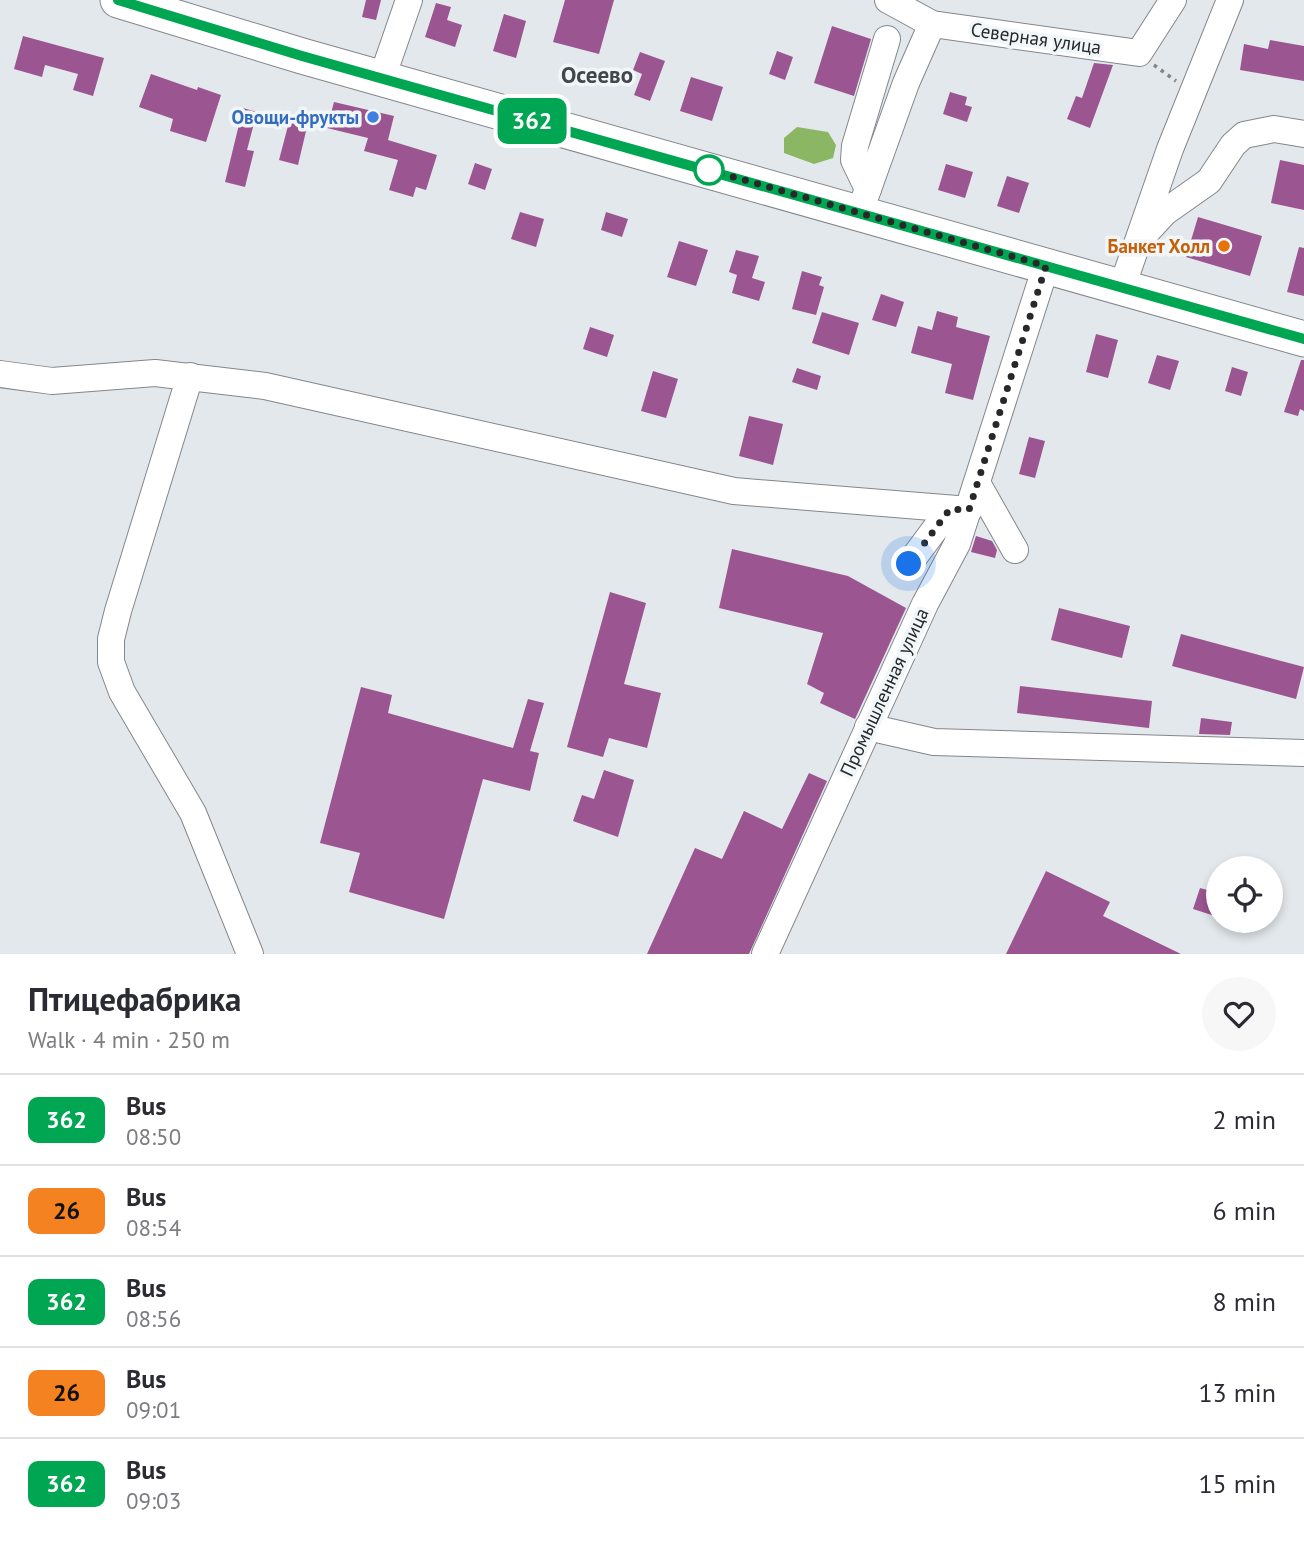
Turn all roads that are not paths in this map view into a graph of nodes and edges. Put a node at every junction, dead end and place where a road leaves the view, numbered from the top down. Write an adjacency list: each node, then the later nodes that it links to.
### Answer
1 (118, 0): 8 (main road)
2 (409, 0): 8 (street)
3 (888, 0): 6 (street, Северная улица)
4 (1173, 0): 6 (street, Северная улица)
5 (1230, 0): 11 (street)
6 (932, 24): 10 (street)
7 (887, 39): 10 (street)
8 (383, 78): 10 (main road)
9 (1304, 134): 11 (street)
10 (864, 201): 12 (main road)
11 (1134, 245): 13 (street)
12 (1046, 266): 13 (main road); 17 (street, Промышленная улица)
13 (1122, 287): 14 (main road)
14 (1304, 339)
15 (0, 374): 16 (street)
16 (190, 376): 18 (street); 23 (street)
17 (978, 484): 18 (street, Промышленная улица); 19 (street)
18 (960, 509): 20 (street); 21 (street, Промышленная улица)
19 (1015, 550)
20 (909, 564)
21 (868, 727): 22 (street); 24 (street, Промышленная улица)
22 (1304, 753)
23 (250, 954)
24 (765, 954)

